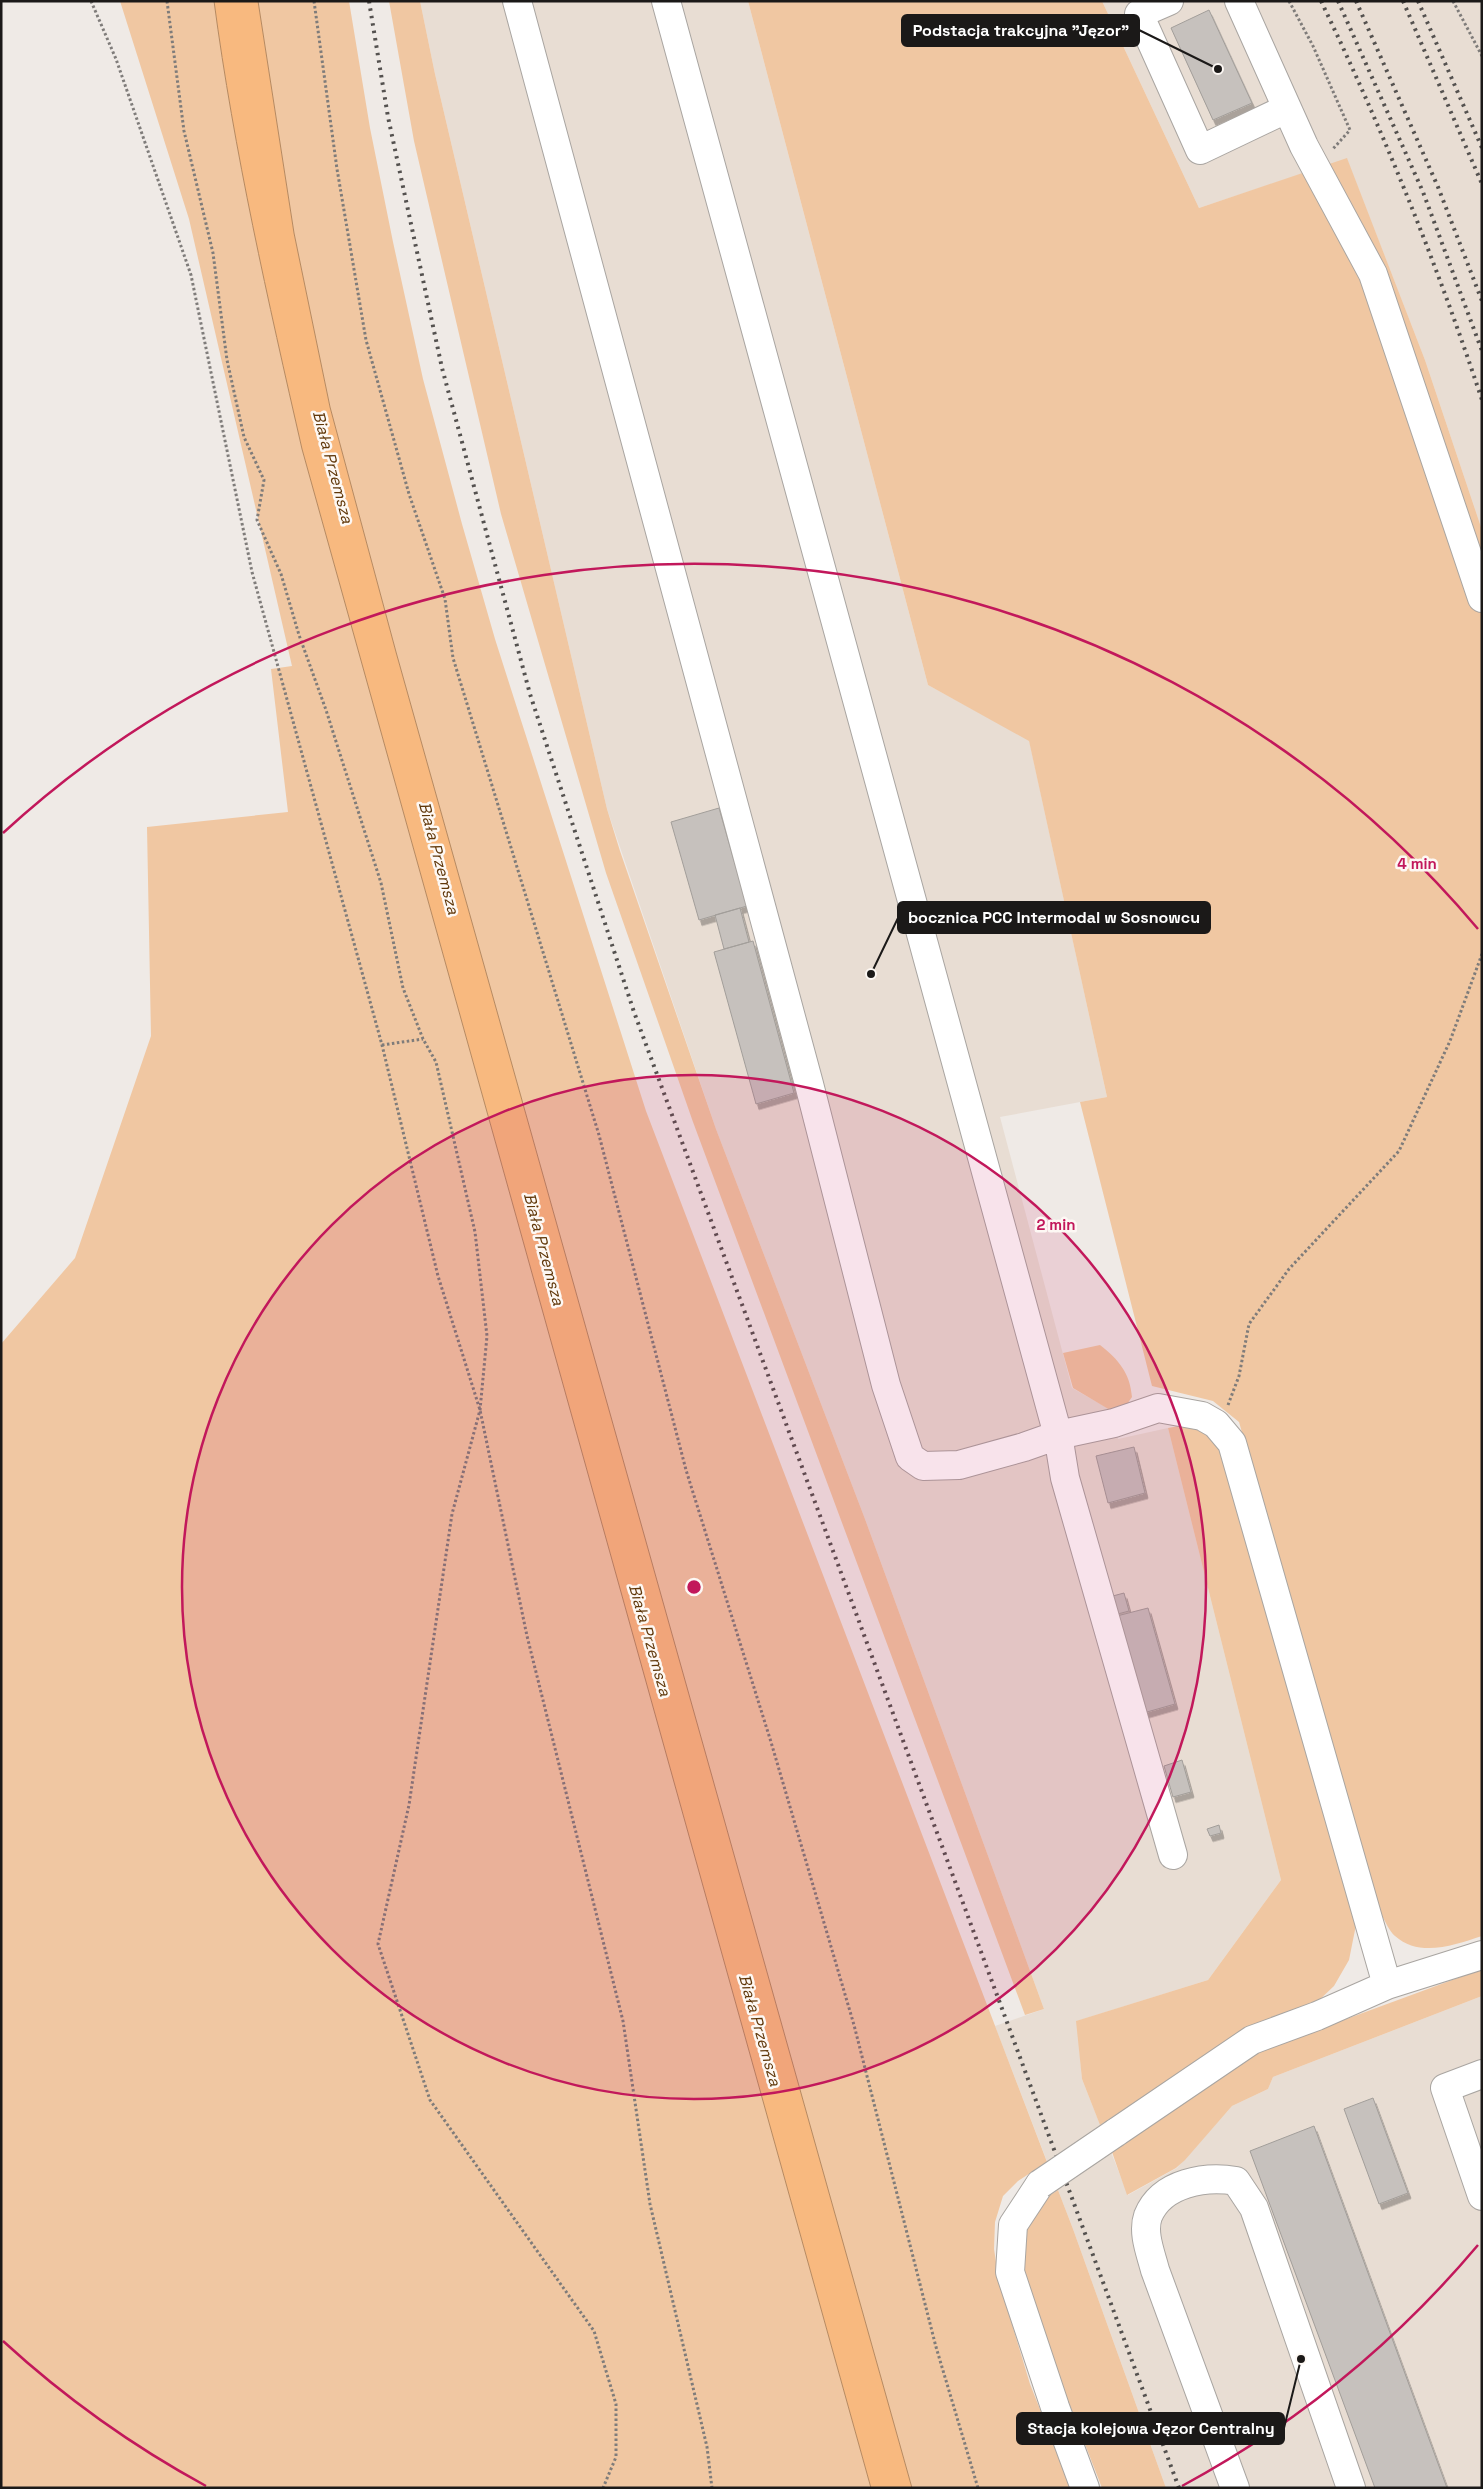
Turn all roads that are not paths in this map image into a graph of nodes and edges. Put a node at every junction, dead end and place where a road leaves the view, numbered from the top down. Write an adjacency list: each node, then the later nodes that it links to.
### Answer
1 (517, 1): 7 (street)
2 (666, 1): 7 (street)
3 (1169, 1): 5 (street)
4 (1238, 1): 5 (street)
5 (1286, 109): 6 (street)
6 (1482, 598)
7 (1058, 1435): 8 (street); 10 (street)
8 (1173, 1855)
9 (1482, 1955): 10 (street)
10 (1387, 1985): 13 (street, bridge)
11 (1482, 2074): 12 (street)
12 (1482, 2196)
13 (1085, 2488)
14 (1235, 2488): 15 (street)
15 (1351, 2488)

